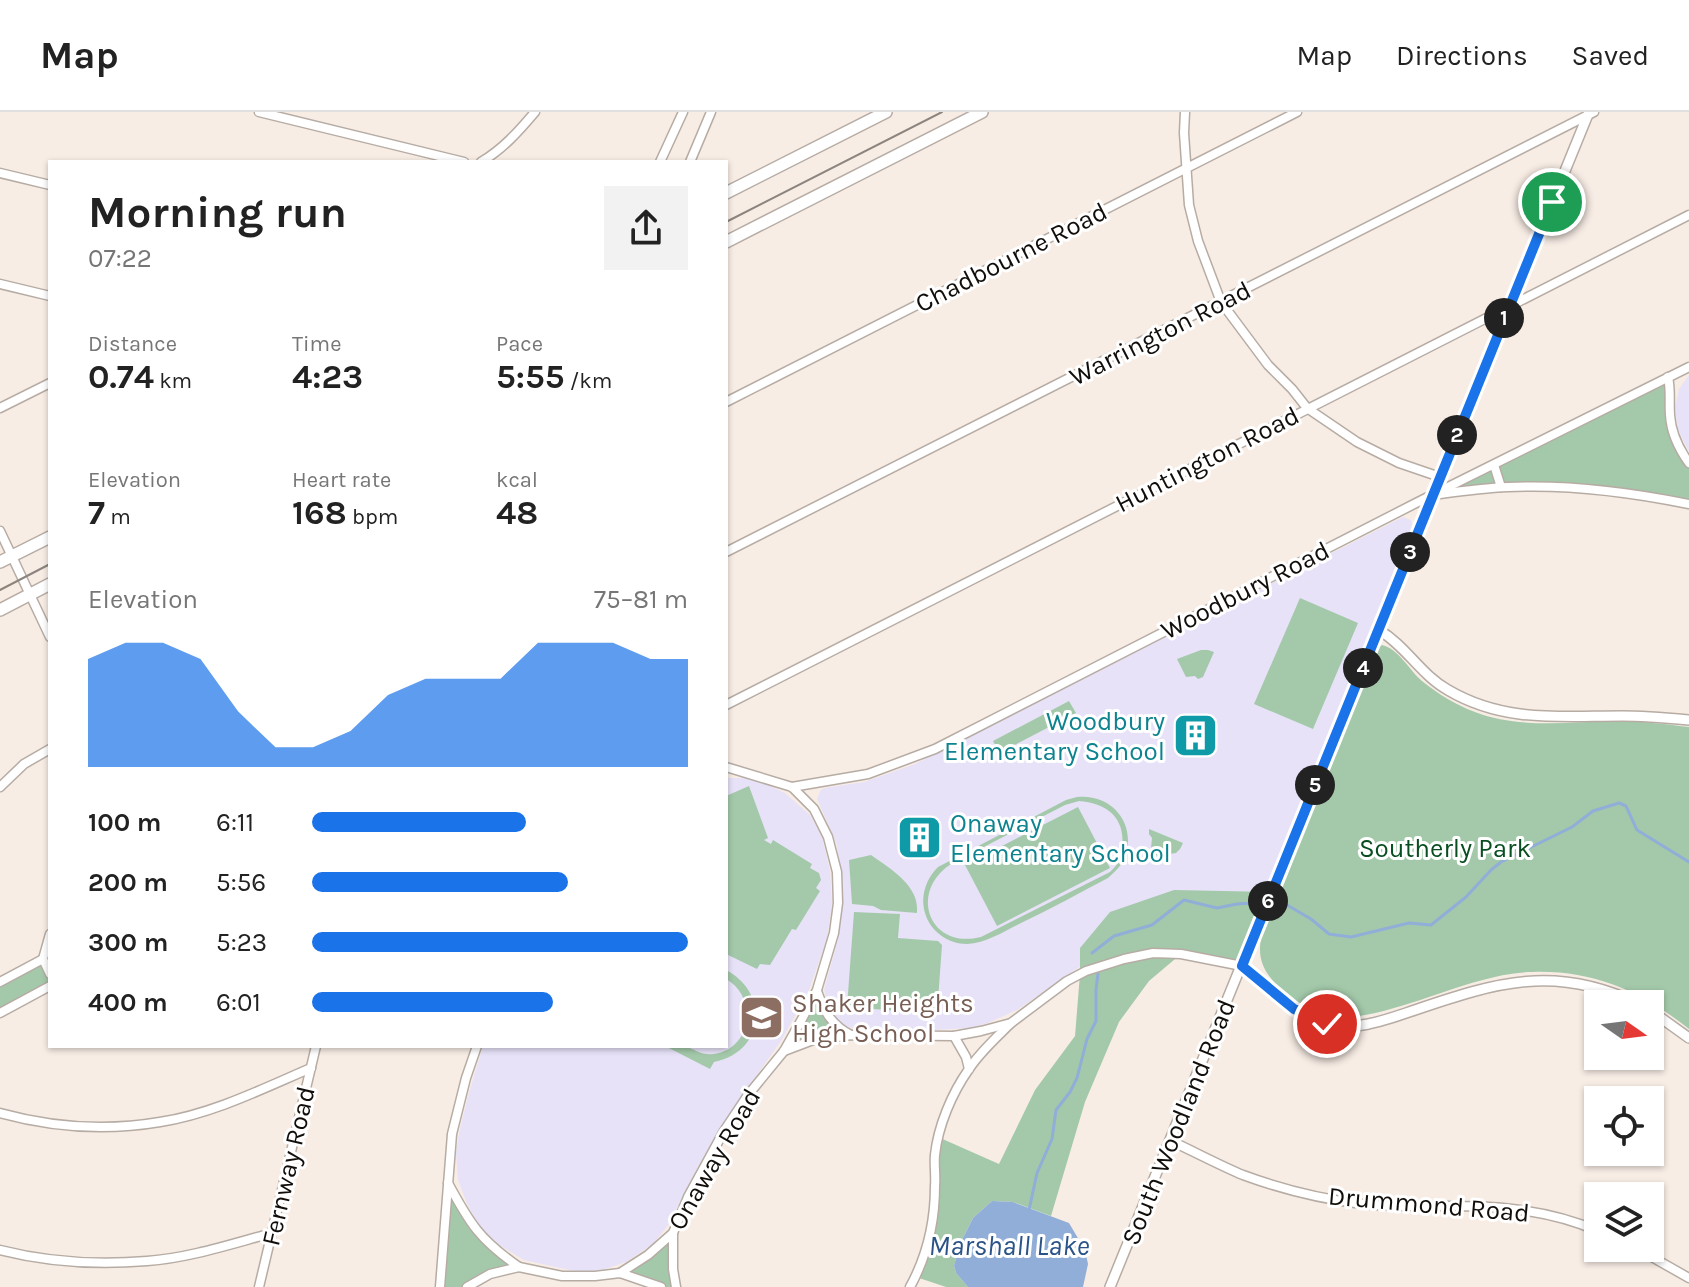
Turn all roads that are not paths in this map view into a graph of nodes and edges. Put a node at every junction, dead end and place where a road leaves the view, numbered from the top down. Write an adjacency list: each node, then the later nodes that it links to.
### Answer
1 (259, 112): 10 (street)
2 (535, 112): 11 (street)
3 (683, 112): 12 (street)
4 (711, 112): 13 (street)
5 (886, 112): 17 (main road)
6 (982, 112): 19 (main road)
7 (1185, 112): 14 (street)
8 (1297, 112): 14 (street, Chadbourne Road)
9 (1590, 113): 22 (street, Warrington Road); 23 (street, South Woodland Road)
10 (456, 160)
11 (484, 160)
12 (661, 160)
13 (691, 160)
14 (1186, 168): 22 (street); 27 (street, Chadbourne Road)
15 (0, 173): 16 (street)
16 (48, 185)
17 (728, 192)
18 (1689, 215): 23 (street, Huntington Road)
19 (728, 241)
20 (0, 284): 21 (street)
21 (48, 296)
22 (1221, 302): 29 (street); 38 (street, Warrington Road)
23 (1509, 306): 29 (street, Huntington Road); 32 (street, South Woodland Road)
24 (1689, 367): 25 (street, Woodbury Road)
25 (1668, 377): 30 (street); 31 (street, Woodbury Road)
26 (48, 384): 28 (street)
27 (728, 401)
28 (3, 405)
29 (1307, 408): 32 (street); 46 (street, Huntington Road)
30 (1689, 463)
31 (1494, 465): 33 (street); 34 (street, Woodbury Road)
32 (1440, 477): 34 (street, South Woodland Road)
33 (1501, 487): 34 (street); 35 (street)
34 (1433, 495): 44 (street, South Woodland Road); 51 (street, Woodbury Road)
35 (1689, 504)
36 (0, 531): 39 (street)
37 (48, 538): 39 (main road)
38 (728, 551)
39 (12, 556): 40 (main road); 42 (street)
40 (0, 562)
41 (48, 585): 42 (main road)
42 (29, 595): 43 (main road); 45 (street)
43 (0, 610)
44 (1379, 630): 47 (street); 54 (street, South Woodland Road)
45 (48, 633)
46 (728, 704)
47 (1689, 720)
48 (48, 750): 50 (street)
49 (728, 768): 51 (street)
50 (0, 787)
51 (792, 787): 58 (street, Onaway Road)
52 (48, 941): 53 (street)
53 (43, 959): 55 (street); 56 (street)
54 (1242, 966): 59 (street); 62 (street); 72 (street, South Woodland Road)
55 (48, 970)
56 (0, 982)
57 (48, 987): 60 (street)
58 (817, 990): 63 (street); 68 (street, Onaway Road)
59 (1603, 990)
60 (0, 1013)
61 (1664, 1020): 65 (street)
62 (1011, 1023): 64 (street); 70 (street)
63 (851, 1035): 64 (street); 68 (street)
64 (954, 1036): 70 (street)
65 (1689, 1038)
66 (316, 1048): 69 (street, Fernway Road)
67 (476, 1048): 73 (street)
68 (784, 1051): 76 (street, Onaway Road)
69 (311, 1068): 71 (street); 75 (street, Fernway Road)
70 (969, 1069): 87 (street)
71 (0, 1113)
72 (1171, 1141): 74 (street, Drummond Road); 88 (street, South Woodland Road)
73 (448, 1183): 79 (street); 83 (street)
74 (1584, 1225)
75 (272, 1233): 77 (street); 82 (street, Fernway Road)
76 (673, 1233): 80 (street, Onaway Road); 86 (street)
77 (0, 1250)
78 (1661, 1262): 81 (street)
79 (519, 1267): 80 (street); 84 (street)
80 (620, 1273): 85 (street)
81 (1689, 1278)
82 (259, 1287)
83 (440, 1287)
84 (467, 1287)
85 (661, 1287)
86 (676, 1287)
87 (910, 1287)
88 (1110, 1287)

